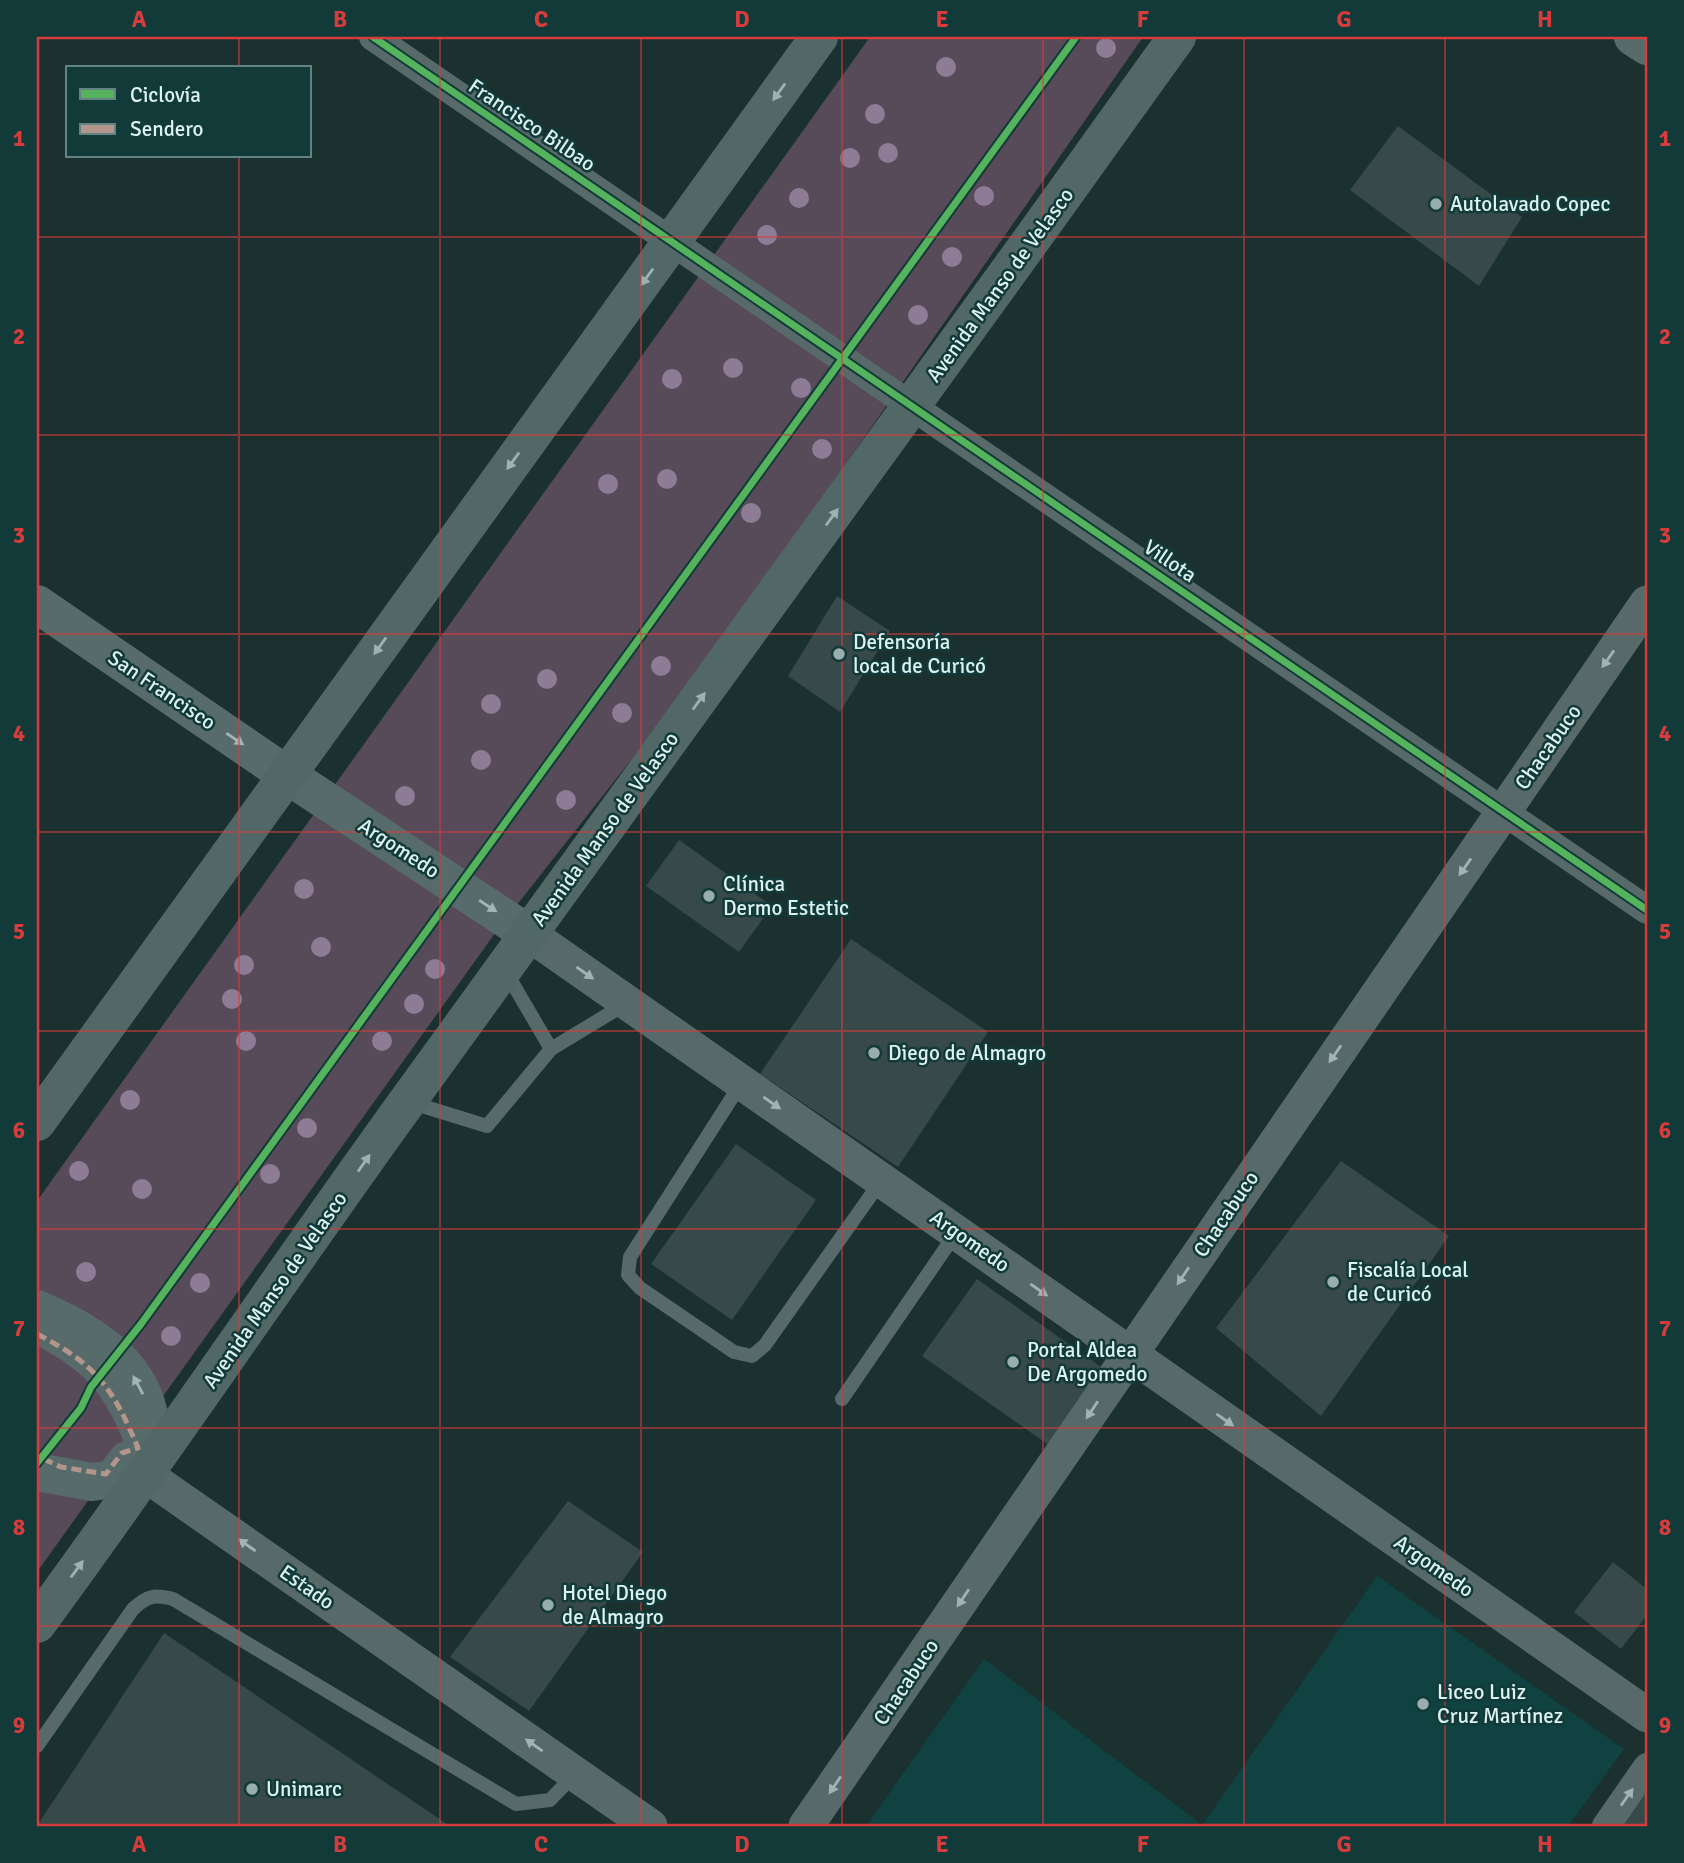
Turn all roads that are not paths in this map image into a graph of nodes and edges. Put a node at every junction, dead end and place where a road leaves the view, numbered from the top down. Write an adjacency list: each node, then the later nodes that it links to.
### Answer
1 (373, 37): 6 (street, Francisco Bilbao)
2 (819, 37): 6 (main road, one-way to 6)
3 (1177, 37): 7 (main road, Avenida Manso de Velasco)
4 (1633, 37): 5 (main road)
5 (1647, 46)
6 (672, 241): 7 (street, Villota); 10 (main road, one-way to 10)
7 (914, 406): 11 (street, Villota); 13 (main road, Avenida Manso de Velasco, one-way to 7)
8 (1647, 603): 11 (street, Chacabuco, one-way to 11)
9 (37, 604): 10 (main road, San Francisco, one-way to 10)
10 (287, 775): 13 (main road, Argomedo, one-way to 13); 19 (main road)
11 (1503, 811): 12 (street, Villota); 24 (street, Chacabuco, one-way to 24)
12 (1647, 910)
13 (529, 934): 14 (main road, Avenida Manso de Velasco); 15 (street, Argomedo, one-way to 15)
14 (504, 968): 16 (lane); 18 (main road, Avenida Manso de Velasco)
15 (628, 1002): 16 (lane); 17 (street, Argomedo)
16 (551, 1049): 18 (lane)
17 (742, 1082): 20 (street, Argomedo, one-way to 20); 20 (lane)
18 (407, 1101): 28 (main road, Avenida Manso de Velasco, one-way to 18)
19 (37, 1122)
20 (882, 1180): 21 (street, Argomedo)
21 (956, 1232): 24 (street, Argomedo, one-way to 24); 25 (lane)
22 (37, 1309): 28 (main road, one-way to 22)
23 (37, 1334): 26 (street)
24 (1131, 1354): 30 (street, Argomedo, one-way to 30); 35 (street, Chacabuco, one-way to 35)
25 (842, 1399)
26 (37, 1456)
27 (37, 1472): 28 (main road)
28 (146, 1475): 29 (main road, Avenida Manso de Velasco, one-way to 28); 33 (street, Estado, one-way to 28)
29 (37, 1624)
30 (1647, 1715)
31 (37, 1746): 33 (lane)
32 (1647, 1768): 36 (street, one-way to 32)
33 (575, 1774): 34 (street, Estado)
34 (650, 1826)
35 (806, 1826)
36 (1606, 1826)

